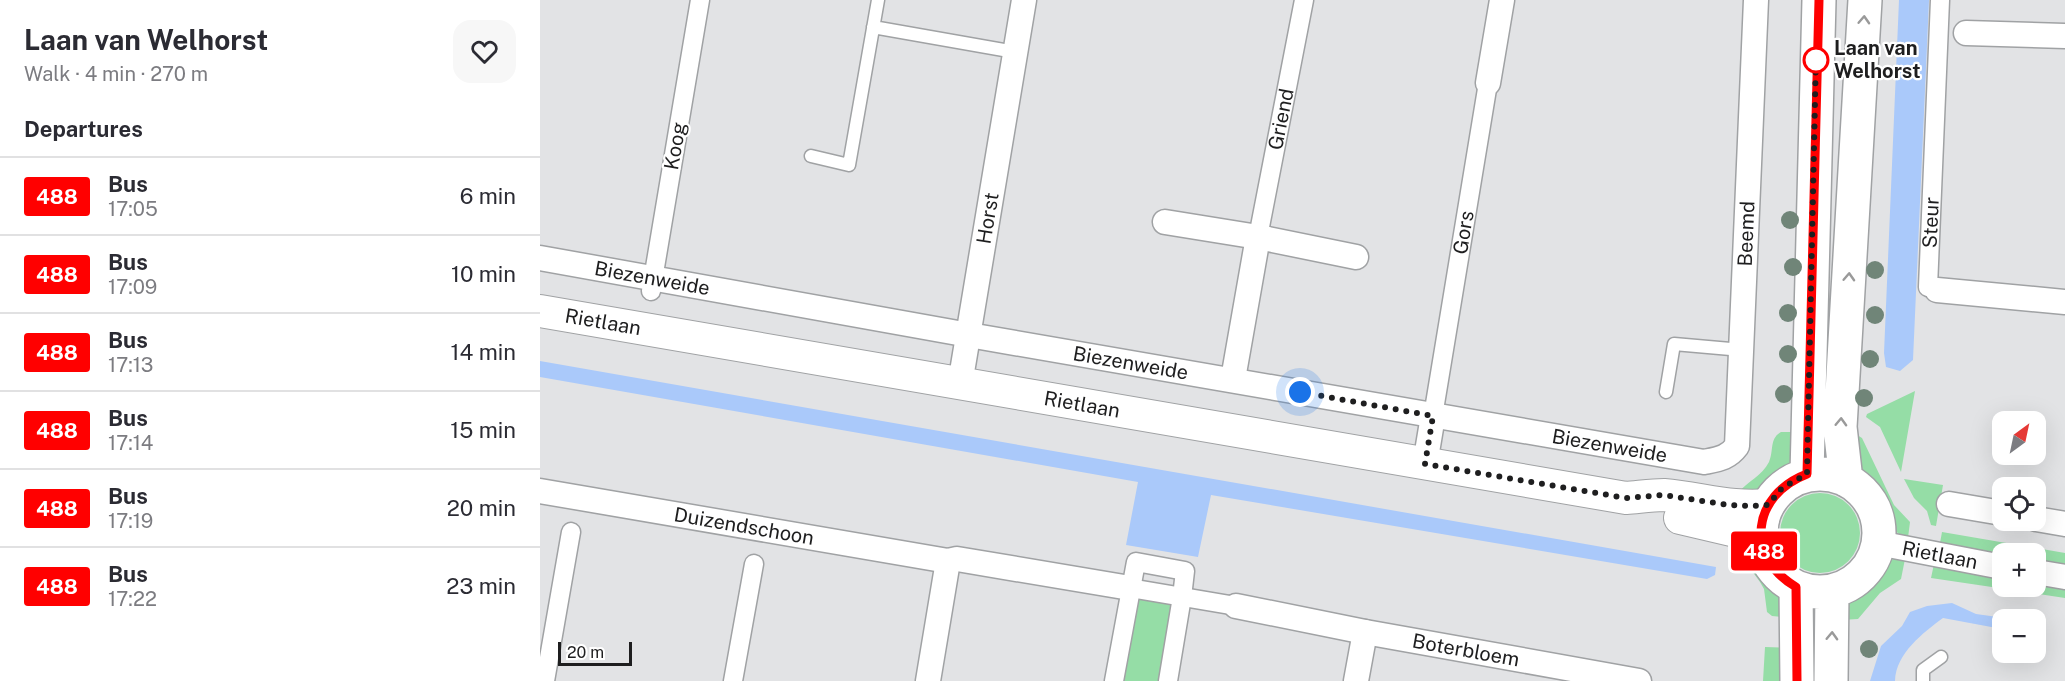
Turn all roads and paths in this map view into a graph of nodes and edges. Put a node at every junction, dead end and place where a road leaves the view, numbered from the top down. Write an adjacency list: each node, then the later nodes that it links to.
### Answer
1 (700, 0): 21 (street, Koog)
2 (878, 0): 11 (lane)
3 (1024, 0): 14 (street, Horst)
4 (1304, 0): 18 (street, Griend)
5 (1502, 0): 15 (street, Gors)
6 (1756, 0): 26 (street, Beemd)
7 (1819, 0): 33 (main road)
8 (1865, 0): 34 (main road, one-way to 8)
9 (1940, 0): 10 (street, Steur)
10 (1939, 21): 12 (street); 22 (street, Steur)
11 (873, 27): 14 (lane); 16 (lane)
12 (1966, 33): 13 (street)
13 (2065, 36)
14 (1016, 52): 25 (street, Horst)
15 (1488, 83): 30 (street, Gors)
16 (811, 156)
17 (1165, 222): 18 (street)
18 (1258, 237): 19 (street); 27 (street, Griend)
19 (1356, 257)
20 (540, 258): 21 (street, Biezenweide)
21 (652, 285): 25 (street, Biezenweide)
22 (1937, 290): 23 (street, Steur)
23 (2065, 302)
24 (540, 311): 28 (street, Rietlaan)
25 (969, 335): 27 (street, Biezenweide); 28 (street, Horst)
26 (1742, 350): 29 (lane); 31 (street, Beemd)
27 (1233, 379): 30 (street, Biezenweide)
28 (960, 384): 32 (street, Rietlaan)
29 (1666, 392)
30 (1433, 416): 31 (street, Biezenweide); 32 (street, Gors)
31 (1721, 459)
32 (1425, 464): 36 (street, Rietlaan)
33 (1807, 474): 34 (main road); 38 (main road)
34 (1846, 480): 44 (main road)
35 (540, 491): 45 (street, Duizendschoon)
36 (1626, 498): 38 (street, Rietlaan); 43 (street, Rietlaan)
37 (1949, 504): 39 (street)
38 (1768, 505): 43 (main road)
39 (1992, 511)
40 (2046, 521): 41 (street)
41 (2065, 524)
42 (571, 532): 57 (street)
43 (1761, 537): 51 (main road)
44 (1878, 543): 47 (street, Rietlaan); 52 (main road)
45 (948, 561): 50 (street, Duizendschoon); 59 (street)
46 (754, 564): 58 (street)
47 (1992, 565)
48 (2046, 574): 49 (street)
49 (2065, 577)
50 (1128, 587): 53 (street, Duizendschoon); 53 (street); 60 (street)
51 (1796, 587): 52 (main road); 64 (main road)
52 (1832, 591): 65 (main road, one-way to 52)
53 (1182, 597): 54 (street, Boterbloem); 61 (street)
54 (1236, 606): 55 (street, Boterbloem)
55 (1365, 632): 62 (street); 63 (street, Boterbloem)
56 (1941, 657): 66 (lane)
57 (545, 681)
58 (733, 681)
59 (928, 681)
60 (1114, 681)
61 (1168, 681)
62 (1356, 681)
63 (1639, 681)
64 (1797, 681)
65 (1830, 681)
66 (1923, 681)

